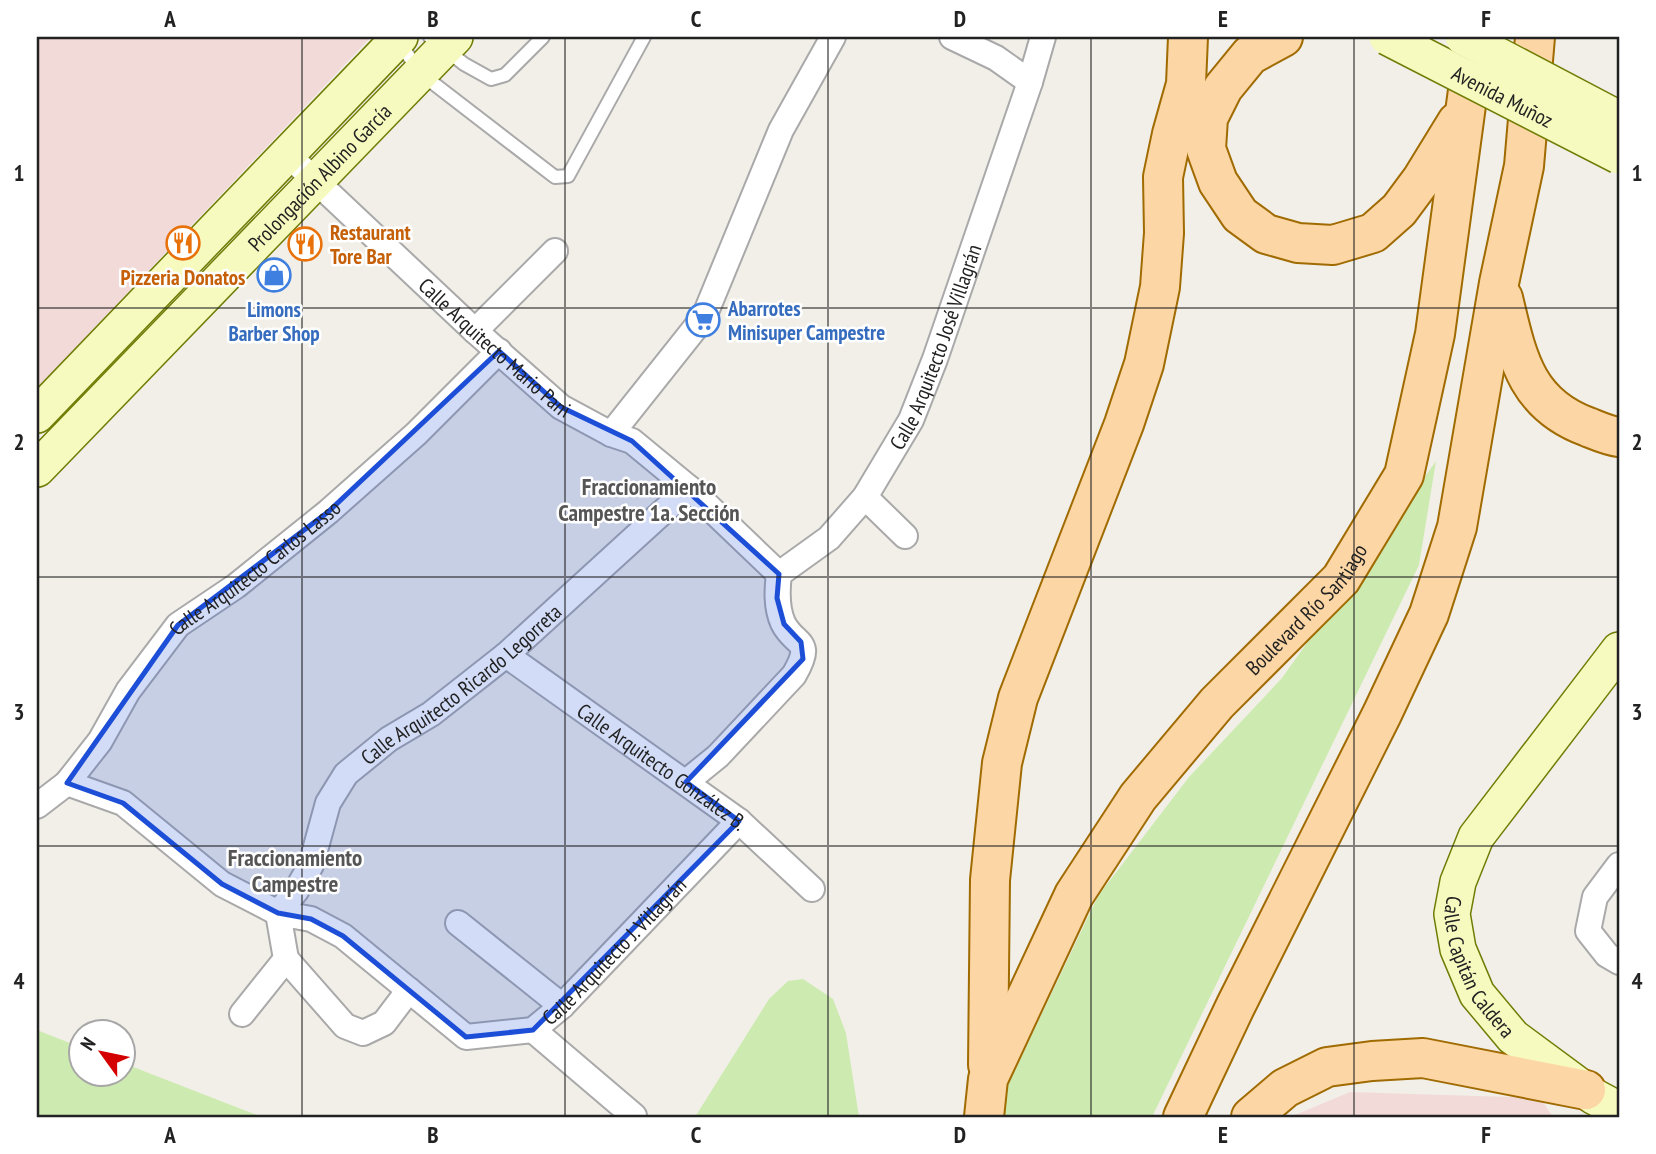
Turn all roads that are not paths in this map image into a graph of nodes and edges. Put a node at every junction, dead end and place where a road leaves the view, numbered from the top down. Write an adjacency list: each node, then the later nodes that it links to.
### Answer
1 (543, 37): 13 (lane)
2 (644, 37): 13 (lane)
3 (833, 37): 26 (street)
4 (953, 37): 14 (street)
5 (1043, 37): 14 (street, Calle Arquitecto José Villagrán)
6 (1188, 37): 49 (main road)
7 (1283, 37): 15 (main road)
8 (1463, 37): 16 (main road, Avenida Muñoz, bridge)
9 (1475, 37): 15 (main road, Boulevard Río Santiago)
10 (1535, 37): 19 (main road)
11 (1556, 37): 19 (main road)
12 (1388, 39): 18 (main road, Avenida Muñoz, bridge)
13 (420, 44): 17 (main road, Prolongación Albino García); 20 (main road, Prolongación Albino García)
14 (1030, 82): 30 (street, Calle Arquitecto José Villagrán)
15 (1463, 114): 49 (main road, Boulevard Río Santiago)
16 (1619, 119)
17 (287, 154): 20 (street, Calle Arquitecto Mario Pani); 25 (main road, Prolongación Albino García)
18 (1619, 156)
19 (1524, 166): 22 (main road)
20 (315, 182): 23 (street, Calle Arquitecto Mario Pani); 28 (main road, Prolongación Albino García)
21 (555, 251): 23 (street)
22 (1499, 283): 27 (main road); 53 (main road)
23 (475, 331): 24 (street, Calle Arquitecto Mario Pani)
24 (499, 351): 26 (street, Calle Arquitecto Mario Pani); 36 (street, Calle Arquitecto Carlos Lasso)
25 (37, 415)
26 (611, 434): 29 (street, Calle Arquitecto Mario Pani)
27 (1619, 437)
28 (40, 460)
29 (689, 488): 32 (street); 34 (street, Calle Arquitecto Ricardo Legorreta)
30 (865, 497): 31 (street); 32 (street, Calle Arquitecto José Villagrán)
31 (905, 536)
32 (779, 574): 35 (street)
33 (1619, 650): 50 (main road, Calle Capitán Caldera)
34 (506, 655): 35 (street, Calle Arquitecto González B.); 41 (street, Calle Arquitecto Ricardo Legorreta)
35 (686, 782): 38 (street, Calle Arquitecto González B.)
36 (67, 783): 37 (street, Calle Arquitecto Carlos Lasso); 41 (street)
37 (37, 806)
38 (739, 821): 40 (street, Calle Arquitecto González B.); 46 (street, Calle Arquitecto J. Villagrán)
39 (1619, 865): 44 (street)
40 (812, 889)
41 (278, 913): 43 (street); 45 (street)
42 (458, 923): 46 (street)
43 (286, 959): 45 (street); 47 (street)
44 (1619, 962)
45 (409, 990): 48 (street, Calle Arquitecto J. Villagrán)
46 (562, 1006): 48 (street, Calle Arquitecto J. Villagrán)
47 (242, 1014)
48 (533, 1030): 51 (street)
49 (988, 1079): 52 (main road, Boulevard Río Santiago)
50 (1596, 1103): 54 (main road)
51 (634, 1116)
52 (984, 1117)
53 (1184, 1117)
54 (1251, 1117)

